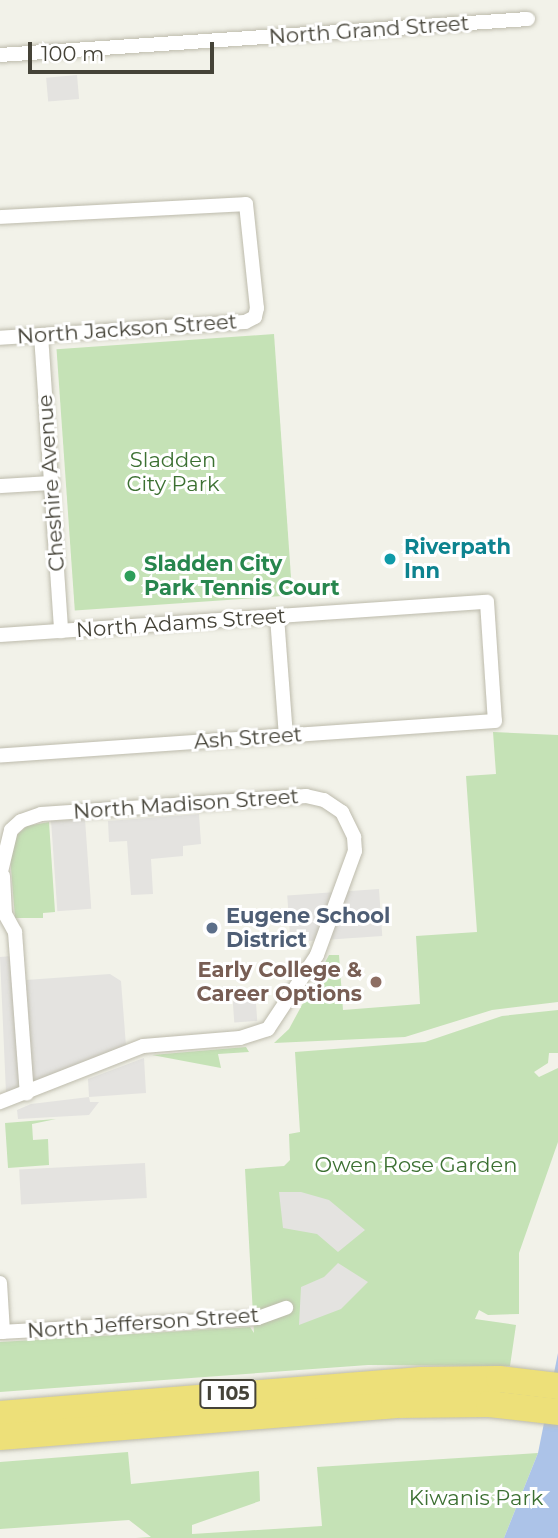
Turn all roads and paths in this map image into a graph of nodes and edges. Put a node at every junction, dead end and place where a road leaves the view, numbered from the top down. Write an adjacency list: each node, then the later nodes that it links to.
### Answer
1 (528, 19): 2 (street, North Grand Street)
2 (0, 55)
3 (0, 217): 4 (street, North Jackson Street)
4 (41, 335): 5 (street, North Jackson Street); 6 (street, Cheshire Avenue)
5 (0, 338)
6 (51, 483): 7 (street); 9 (street, Cheshire Avenue)
7 (0, 486)
8 (278, 617): 9 (street, North Adams Street); 11 (street, North Adams Street); 12 (street)
9 (61, 631): 10 (street, North Adams Street)
10 (0, 635)
11 (495, 721): 12 (street, Ash Street)
12 (286, 736): 13 (street, Ash Street)
13 (0, 756)
14 (1, 876): 15 (street); 15 (street, North Madison Street)
15 (27, 1094): 16 (street, North Madison Street)
16 (0, 1102)
17 (0, 1283): 19 (street)
18 (285, 1308): 19 (street, North Jefferson Street)
19 (1, 1332)
20 (558, 1386): 21 (highway)
21 (453, 1391): 22 (highway, I 105); 23 (highway, I 105); 24 (highway, I 105); 25 (highway, I 105)
22 (558, 1396)
23 (558, 1412)
24 (0, 1414)
25 (0, 1437)

